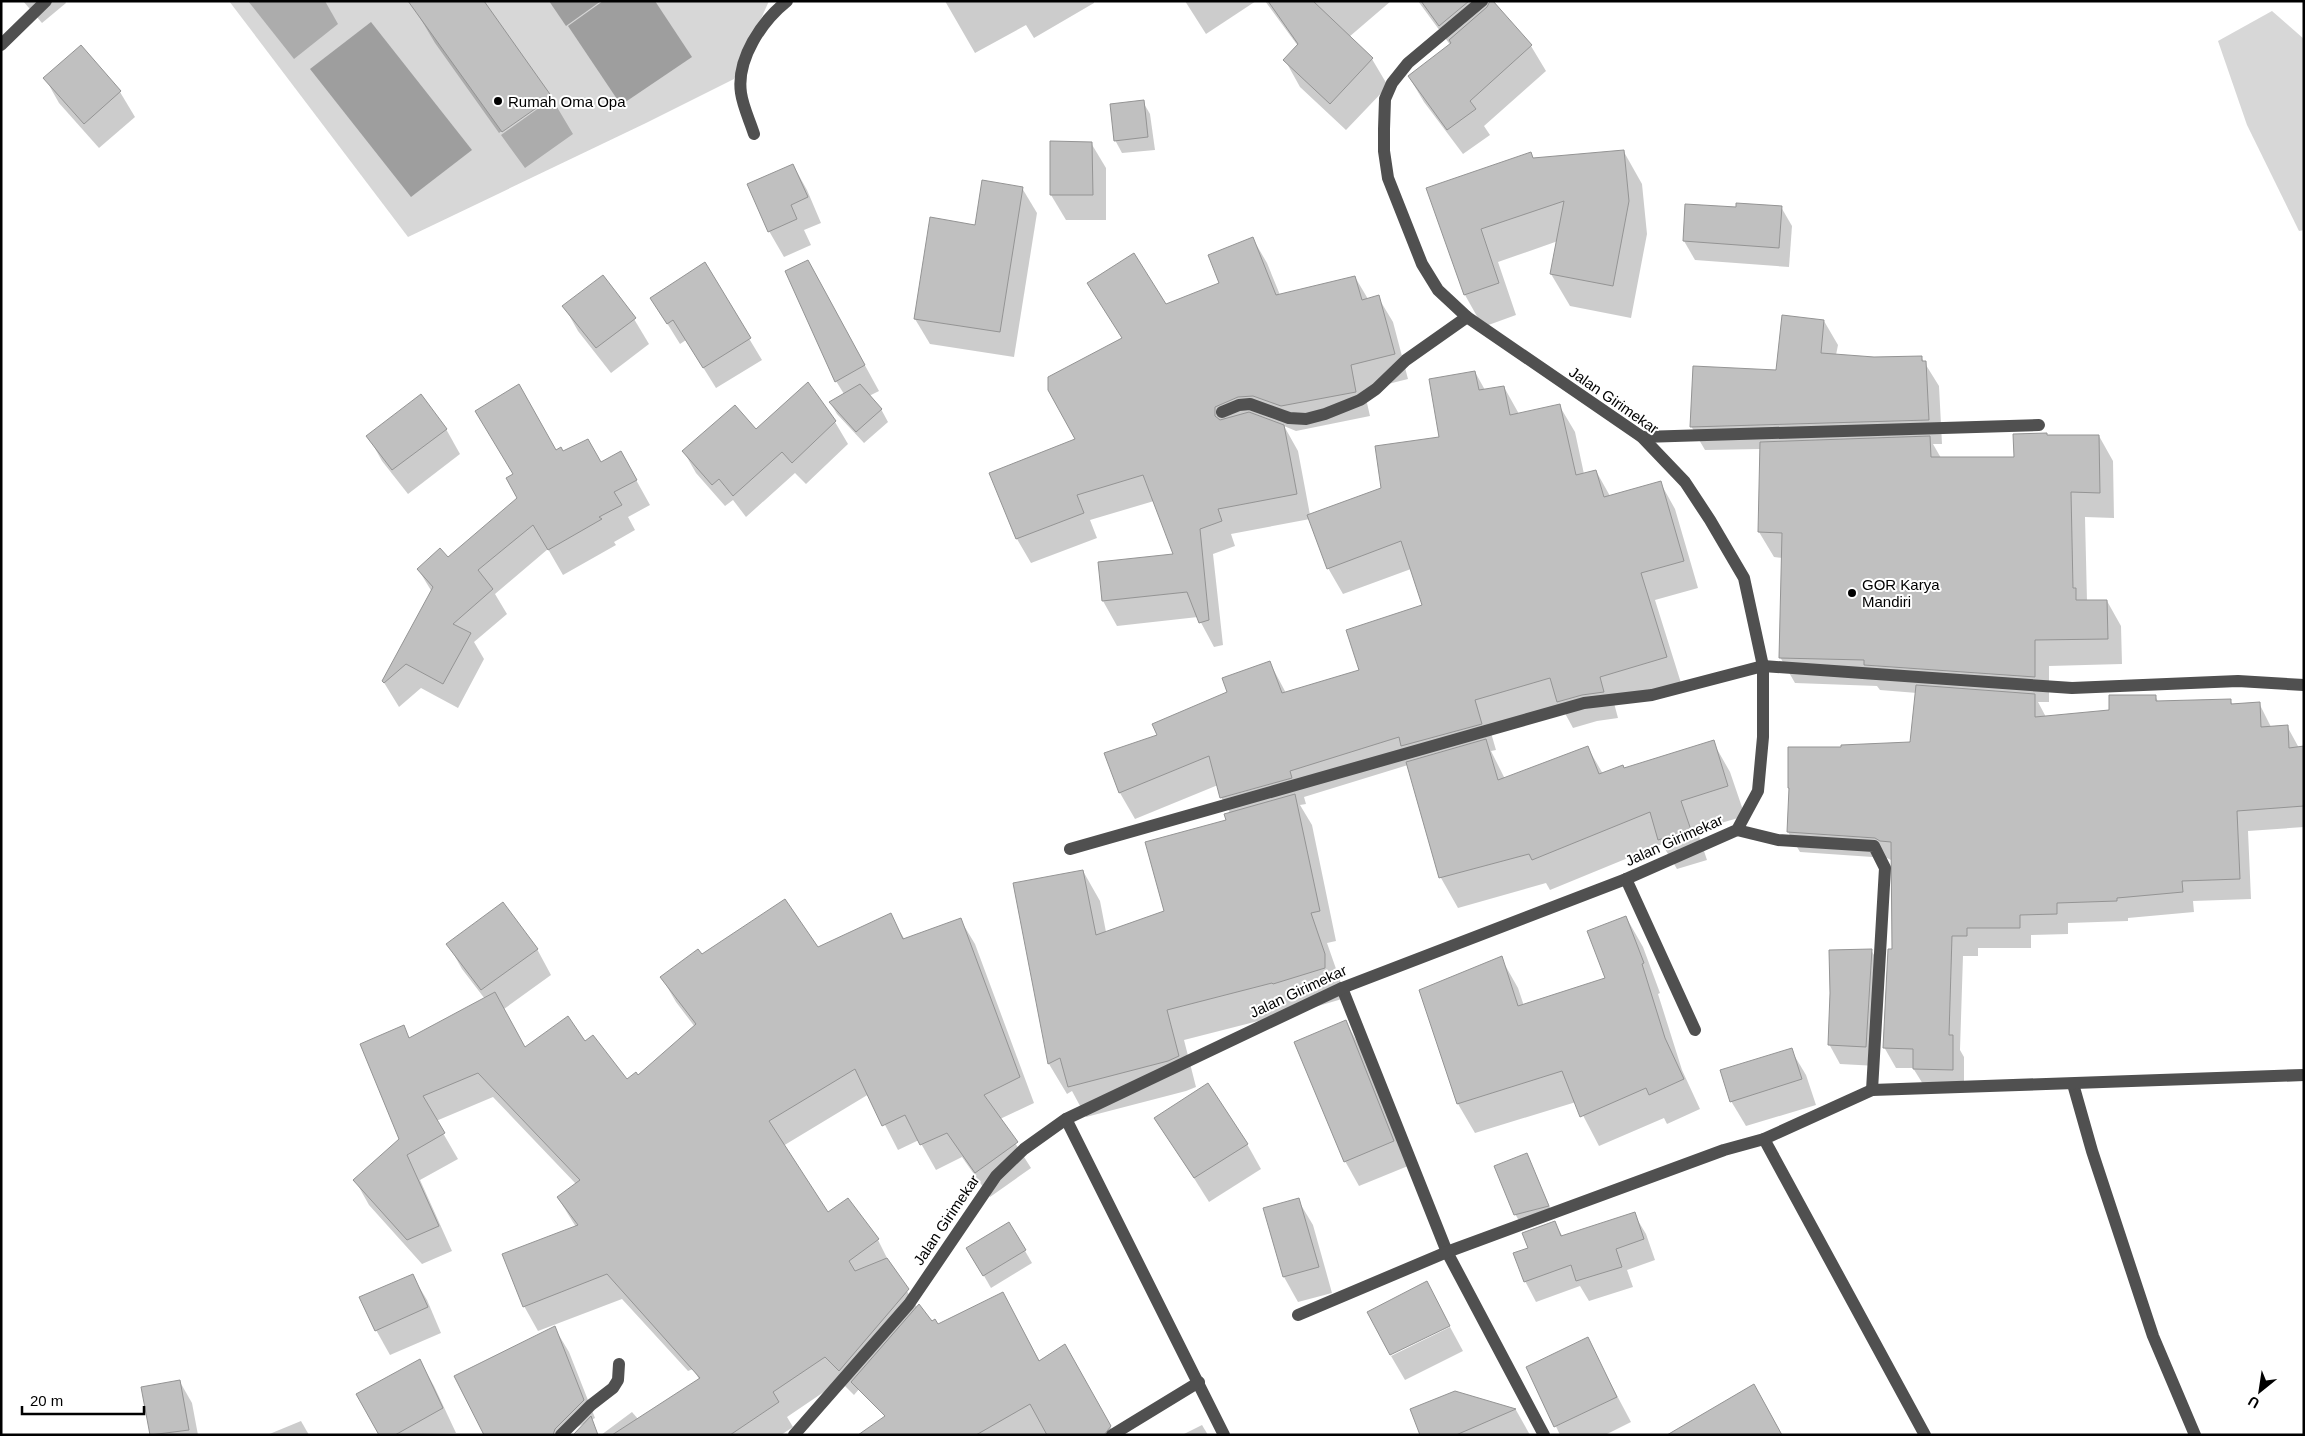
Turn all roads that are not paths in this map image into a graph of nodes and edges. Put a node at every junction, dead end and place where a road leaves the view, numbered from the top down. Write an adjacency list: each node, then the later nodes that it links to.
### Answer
1 (46, 1): 4 (street)
2 (787, 1): 5 (street)
3 (1482, 1): 6 (street, Jalan Girimekar)
4 (1, 45)
5 (754, 134)
6 (1467, 317): 7 (street); 9 (street, Jalan Girimekar)
7 (1222, 412)
8 (2039, 425): 9 (street)
9 (1642, 437): 10 (street, Jalan Girimekar)
10 (1762, 666): 11 (street); 12 (street, Jalan Girimekar); 13 (street)
11 (2304, 685)
12 (1737, 830): 14 (street, Jalan Girimekar); 19 (street)
13 (1070, 849)
14 (1626, 879): 15 (street, Jalan Girimekar); 16 (street)
15 (1342, 988): 20 (street, Jalan Girimekar); 22 (street)
16 (1696, 1030)
17 (2304, 1075): 18 (street)
18 (2073, 1084): 19 (street); 32 (street)
19 (1872, 1090): 21 (street)
20 (1066, 1119): 25 (street); 27 (street, Jalan Girimekar)
21 (1764, 1139): 22 (street); 31 (street)
22 (1447, 1252): 23 (street); 30 (street)
23 (1298, 1315)
24 (619, 1364): 26 (street)
25 (1199, 1382): 28 (street); 29 (street)
26 (561, 1435)
27 (794, 1435)
28 (1112, 1435)
29 (1224, 1435)
30 (1544, 1435)
31 (1925, 1435)
32 (2195, 1435)

